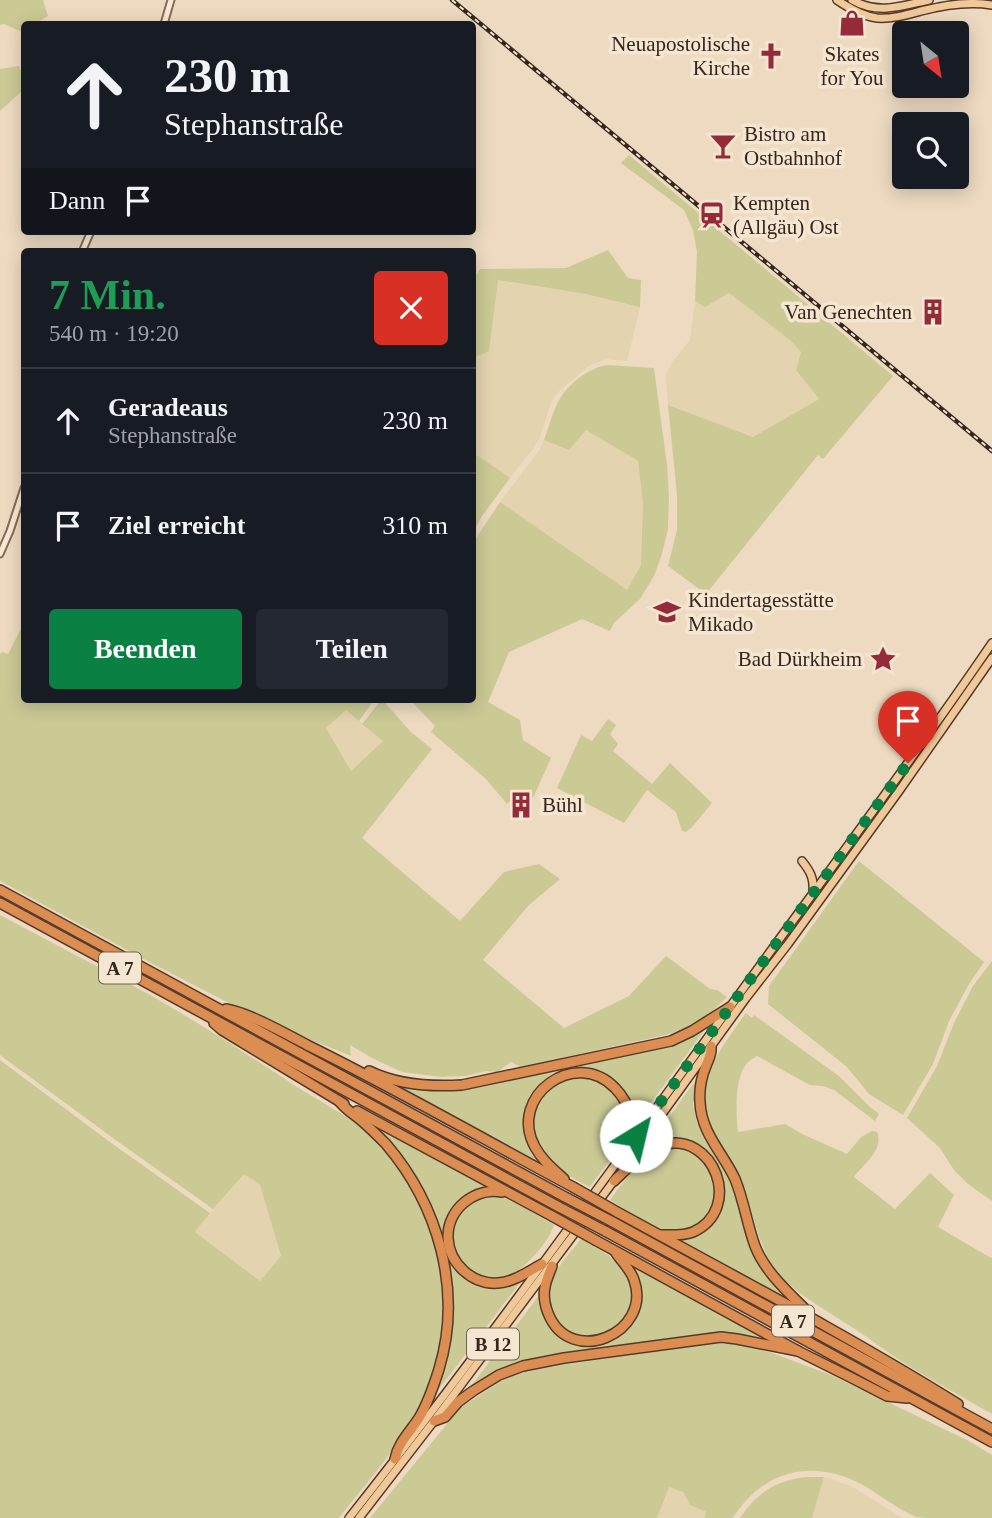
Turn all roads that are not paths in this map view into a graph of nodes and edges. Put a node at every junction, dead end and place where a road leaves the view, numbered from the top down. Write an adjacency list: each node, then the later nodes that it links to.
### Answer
1 (171, 0): 6 (street)
2 (837, 0): 5 (main road)
3 (852, 0): 4 (main road)
4 (929, 0)
5 (992, 5)
6 (165, 21)
7 (21, 497): 8 (street)
8 (0, 554)
9 (992, 643): 11 (main road, B 12)
10 (992, 658): 11 (main road, B 12)
11 (967, 687): 12 (main road, B 12)
12 (960, 697): 15 (main road, B 12); 20 (main road, B 12)
13 (802, 861): 15 (main road)
14 (0, 890): 18 (highway, A 7)
15 (813, 892): 17 (main road, B 12)
16 (0, 903): 19 (highway, A 7)
17 (730, 1007): 21 (highway); 23 (main road, B 12)
18 (217, 1008): 21 (highway); 33 (highway, A 7, bridge)
19 (202, 1013): 22 (highway); 32 (highway, A 7, bridge)
20 (711, 1046): 24 (main road, B 12); 30 (highway)
21 (351, 1066): 25 (highway)
22 (339, 1101): 26 (highway); 37 (highway)
23 (620, 1158): 25 (highway); 29 (main road, B 12)
24 (614, 1181): 27 (highway); 29 (main road, B 12)
25 (573, 1187): 27 (highway, bridge)
26 (516, 1197): 28 (highway, bridge); 29 (highway)
27 (659, 1235): 30 (highway)
28 (613, 1249): 29 (highway); 31 (highway, A 7)
29 (547, 1265): 34 (main road, B 12); 37 (main road, B 12)
30 (814, 1318): 33 (highway)
31 (798, 1351): 32 (highway, A 7); 34 (highway, A 7)
32 (912, 1398): 36 (highway, A 7)
33 (975, 1419): 35 (highway, A 7)
34 (434, 1421): 39 (main road, B 12)
35 (992, 1429)
36 (992, 1442)
37 (395, 1459): 38 (main road, B 12)
38 (349, 1518)
39 (359, 1518)

